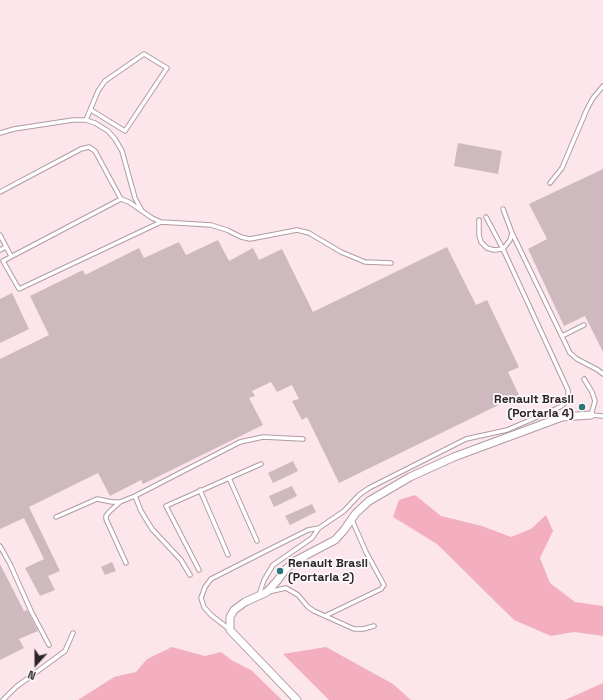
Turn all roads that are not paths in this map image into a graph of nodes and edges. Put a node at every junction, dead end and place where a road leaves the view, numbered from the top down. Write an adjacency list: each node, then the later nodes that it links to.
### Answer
1 (603, 86): 5 (lane)
2 (91, 110): 2 (lane); 3 (lane)
3 (86, 120): 4 (lane); 9 (lane)
4 (0, 133)
5 (550, 183)
6 (0, 192): 7 (lane)
7 (122, 199): 9 (lane); 18 (lane)
8 (503, 209): 13 (lane)
9 (144, 213): 12 (lane)
10 (486, 216): 16 (lane)
11 (479, 220): 16 (lane)
12 (161, 222): 19 (lane); 20 (lane)
13 (512, 233): 16 (lane); 22 (lane)
14 (0, 235): 15 (lane)
15 (6, 247): 17 (lane); 18 (lane)
16 (503, 249): 37 (lane)
17 (0, 250)
18 (11, 256): 19 (lane)
19 (1, 262)
20 (390, 263)
21 (535, 268): 22 (lane)
22 (530, 271): 24 (lane)
23 (584, 325): 24 (lane)
24 (562, 336): 25 (lane)
25 (603, 374)
26 (584, 379): 27 (lane)
27 (591, 415): 28 (lane); 36 (street)
28 (603, 416)
29 (303, 439): 33 (lane)
30 (261, 464): 31 (lane)
31 (229, 478): 32 (lane); 38 (lane)
32 (200, 490): 40 (lane); 42 (lane)
33 (135, 496): 34 (lane); 43 (lane)
34 (120, 502): 35 (lane); 41 (lane)
35 (56, 517)
36 (352, 519): 44 (street); 46 (lane)
37 (319, 528): 45 (lane); 48 (lane)
38 (257, 541)
39 (0, 546): 50 (lane)
40 (228, 555)
41 (126, 563)
42 (199, 570)
43 (190, 575)
44 (267, 592): 45 (street); 46 (lane)
45 (258, 596): 48 (street)
46 (325, 616): 47 (lane)
47 (374, 626)
48 (230, 630): 52 (street)
49 (73, 633): 51 (lane)
50 (49, 645)
51 (3, 700)
52 (297, 700)

